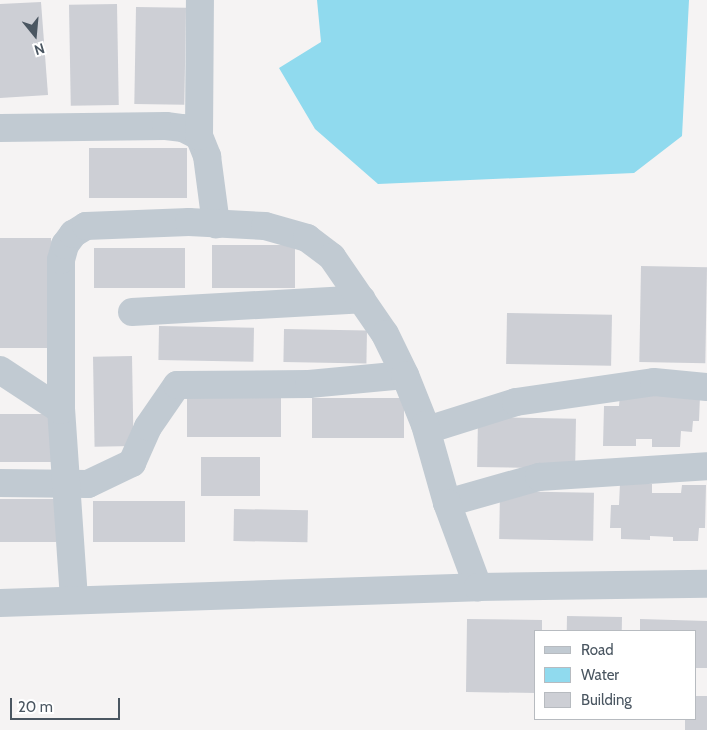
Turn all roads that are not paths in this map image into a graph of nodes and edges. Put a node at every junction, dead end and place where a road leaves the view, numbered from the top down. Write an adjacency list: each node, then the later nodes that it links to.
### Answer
1 (200, 0): 3 (street)
2 (0, 128): 3 (street)
3 (199, 136): 4 (street)
4 (216, 224): 5 (street); 10 (street)
5 (362, 299): 6 (street); 8 (street)
6 (132, 312)
7 (0, 370): 10 (street)
8 (405, 375): 11 (street); 14 (street)
9 (707, 387): 11 (street)
10 (61, 410): 14 (street)
11 (427, 430): 15 (street)
12 (707, 466): 15 (street)
13 (0, 483): 14 (street)
14 (66, 485): 18 (street)
15 (447, 503): 17 (street)
16 (707, 584): 17 (street)
17 (478, 587): 18 (street)
18 (74, 599): 19 (street)
19 (0, 602)

